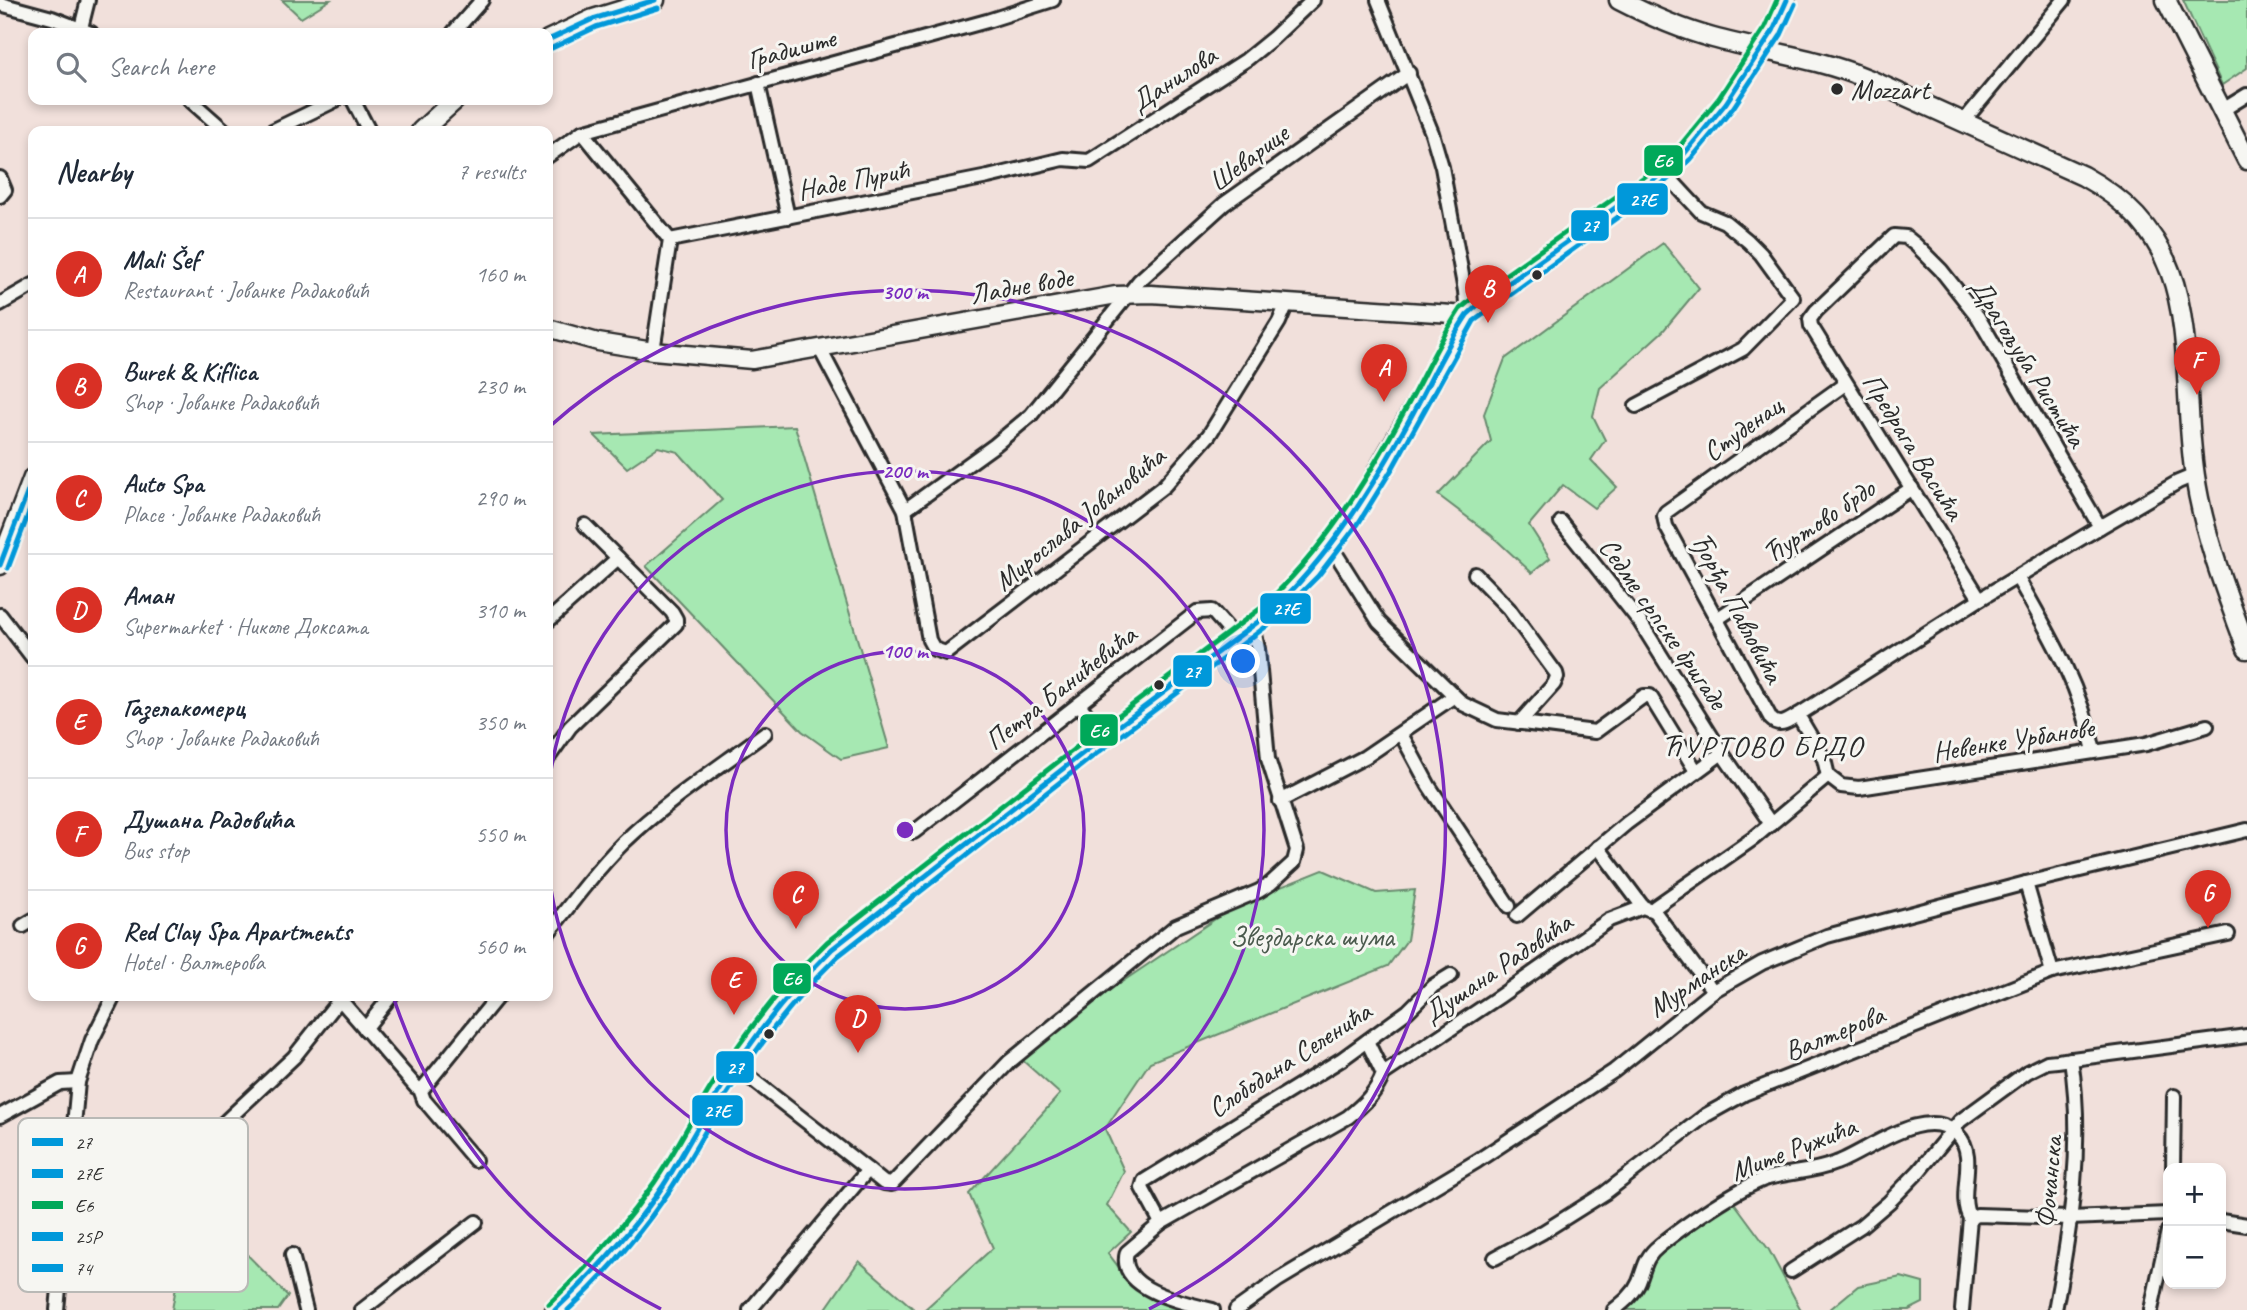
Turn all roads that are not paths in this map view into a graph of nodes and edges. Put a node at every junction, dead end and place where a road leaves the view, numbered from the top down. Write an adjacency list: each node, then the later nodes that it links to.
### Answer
1 (88, 0): 13 (street)
2 (482, 0): 14 (street)
3 (655, 0): 15 (main road)
4 (1053, 0): 18 (street, Градиште)
5 (1313, 0): 33 (street, Данилова)
6 (1378, 0): 17 (street)
7 (1619, 0): 16 (main road)
8 (1787, 0): 16 (street)
9 (2064, 0): 25 (street)
10 (2166, 0): 24 (main road)
11 (0, 4): 12 (street)
12 (76, 28)
13 (86, 28)
14 (457, 28)
15 (553, 38)
16 (1762, 48): 25 (main road); 34 (main road)
17 (1409, 73): 40 (street, Шеварице); 43 (street)
18 (758, 83): 30 (street, Градиште); 37 (street)
19 (2247, 95): 24 (street)
20 (196, 105): 26 (street)
21 (326, 105): 27 (street)
22 (356, 105): 28 (street)
23 (450, 105): 29 (main road)
24 (2221, 111): 32 (main road)
25 (1963, 122): 50 (main road)
26 (219, 126)
27 (282, 126)
28 (366, 126)
29 (426, 126)
30 (582, 132): 31 (street, Градиште); 38 (street)
31 (553, 152)
32 (2247, 160)
33 (1045, 163): 37 (street, Наде Пурић)
34 (1664, 172): 43 (main road); 49 (street)
35 (0, 178): 36 (street)
36 (0, 196)
37 (788, 217): 38 (street, Наде Пурић)
38 (670, 240): 47 (street)
39 (28, 288): 42 (street)
40 (1126, 295): 41 (street, Ладне воде); 46 (street, Ладне воде); 53 (street, Шеварице)
41 (1287, 303): 43 (street, Ладне воде); 53 (street, Мирослава Јовановића)
42 (0, 304)
43 (1467, 315): 58 (main road)
44 (1810, 319): 48 (street, Предрага Васића); 57 (street, Драгољуба Ристића)
45 (553, 329): 47 (street, Ладне воде)
46 (820, 349): 47 (street, Ладне воде); 53 (street)
47 (653, 351)
48 (1845, 384): 51 (street, Предрага Васића); 54 (street, Студенац)
49 (1636, 405)
50 (2195, 475): 57 (street); 69 (main road)
51 (1912, 488): 63 (street, Предрага Васића); 66 (street, Ћуртово брдо)
52 (28, 491): 60 (main road)
53 (905, 510)
54 (1666, 512): 66 (street, Ђорђа Павловића)
55 (1561, 522): 81 (street, Седме српске бригаде)
56 (585, 525): 59 (street)
57 (2100, 527): 62 (street)
58 (1331, 547): 67 (main road); 71 (street)
59 (618, 558): 65 (street); 79 (street)
60 (0, 565)
61 (1475, 574): 74 (street)
62 (2017, 577): 63 (street); 80 (street)
63 (1980, 599): 73 (street)
64 (0, 615): 70 (street)
65 (553, 616)
66 (1717, 619): 73 (street, Ђорђа Павловића)
67 (1253, 624): 68 (main road); 84 (street)
68 (1235, 637): 72 (street, Петра Банићевића); 78 (main road)
69 (2247, 649)
70 (28, 651)
71 (1453, 697): 74 (street); 77 (street)
72 (1079, 704): 78 (street); 87 (street, Петра Банићевића)
73 (1798, 715): 83 (street)
74 (1519, 723): 82 (street)
75 (2207, 726): 80 (street, Невенке Урбанове)
76 (765, 733): 91 (street)
77 (1401, 734): 84 (street); 88 (street)
78 (1103, 737): 105 (main road)
79 (553, 751)
80 (2094, 751): 83 (street, Невенке Урбанове)
81 (1722, 753): 82 (street); 85 (street, Седме српске бригаде)
82 (1696, 771): 88 (street)
83 (1828, 776): 85 (street, Душана Радовића)
84 (1280, 801): 116 (street)
85 (1771, 824): 90 (street, Душана Радовића)
86 (2247, 831): 89 (street, Мурманска)
87 (914, 832)
88 (1598, 847): 90 (street)
89 (2026, 883): 93 (street); 95 (street, Мурманска)
90 (1648, 909): 95 (street); 106 (street, Душана Радовића)
91 (553, 922)
92 (2228, 934): 93 (street, Валтерова)
93 (2052, 972): 126 (street, Валтерова)
94 (1451, 975): 103 (street, Слободана Селенића)
95 (1713, 991): 135 (street, Мурманска)
96 (112, 1001): 107 (street)
97 (337, 1001): 112 (street)
98 (342, 1001): 101 (street)
99 (387, 1001): 101 (street)
100 (494, 1001): 108 (street)
101 (365, 1029): 108 (street)
102 (2247, 1036): 104 (street)
103 (1367, 1041): 106 (street); 122 (street, Слободана Селенића)
104 (2071, 1059): 113 (street); 118 (street, Фочанска)
105 (735, 1066): 116 (street); 132 (main road)
106 (1383, 1074): 122 (street)
107 (78, 1082): 110 (street); 111 (street)
108 (420, 1089): 114 (street)
109 (2174, 1096): 115 (street)
110 (0, 1116)
111 (75, 1118)
112 (229, 1118)
113 (1951, 1129): 119 (street); 127 (street); 136 (street, Мите Ружића)
114 (475, 1160)
115 (2173, 1163)
116 (868, 1170): 133 (street)
117 (2163, 1214): 118 (street)
118 (2070, 1217): 119 (street); 138 (street, Фочанска)
119 (1970, 1218): 137 (street)
120 (475, 1222): 131 (street)
121 (2226, 1222): 123 (street)
122 (1161, 1223): 134 (street)
123 (2247, 1225)
124 (2163, 1254): 139 (street)
125 (292, 1255): 130 (street)
126 (1495, 1258)
127 (1791, 1271)
128 (59, 1292): 129 (street)
129 (57, 1310)
130 (306, 1310)
131 (362, 1310)
132 (555, 1310)
133 (750, 1310)
134 (1213, 1310)
135 (1236, 1310)
136 (1614, 1310)
137 (1962, 1310)
138 (2054, 1310)
139 (2151, 1310)

